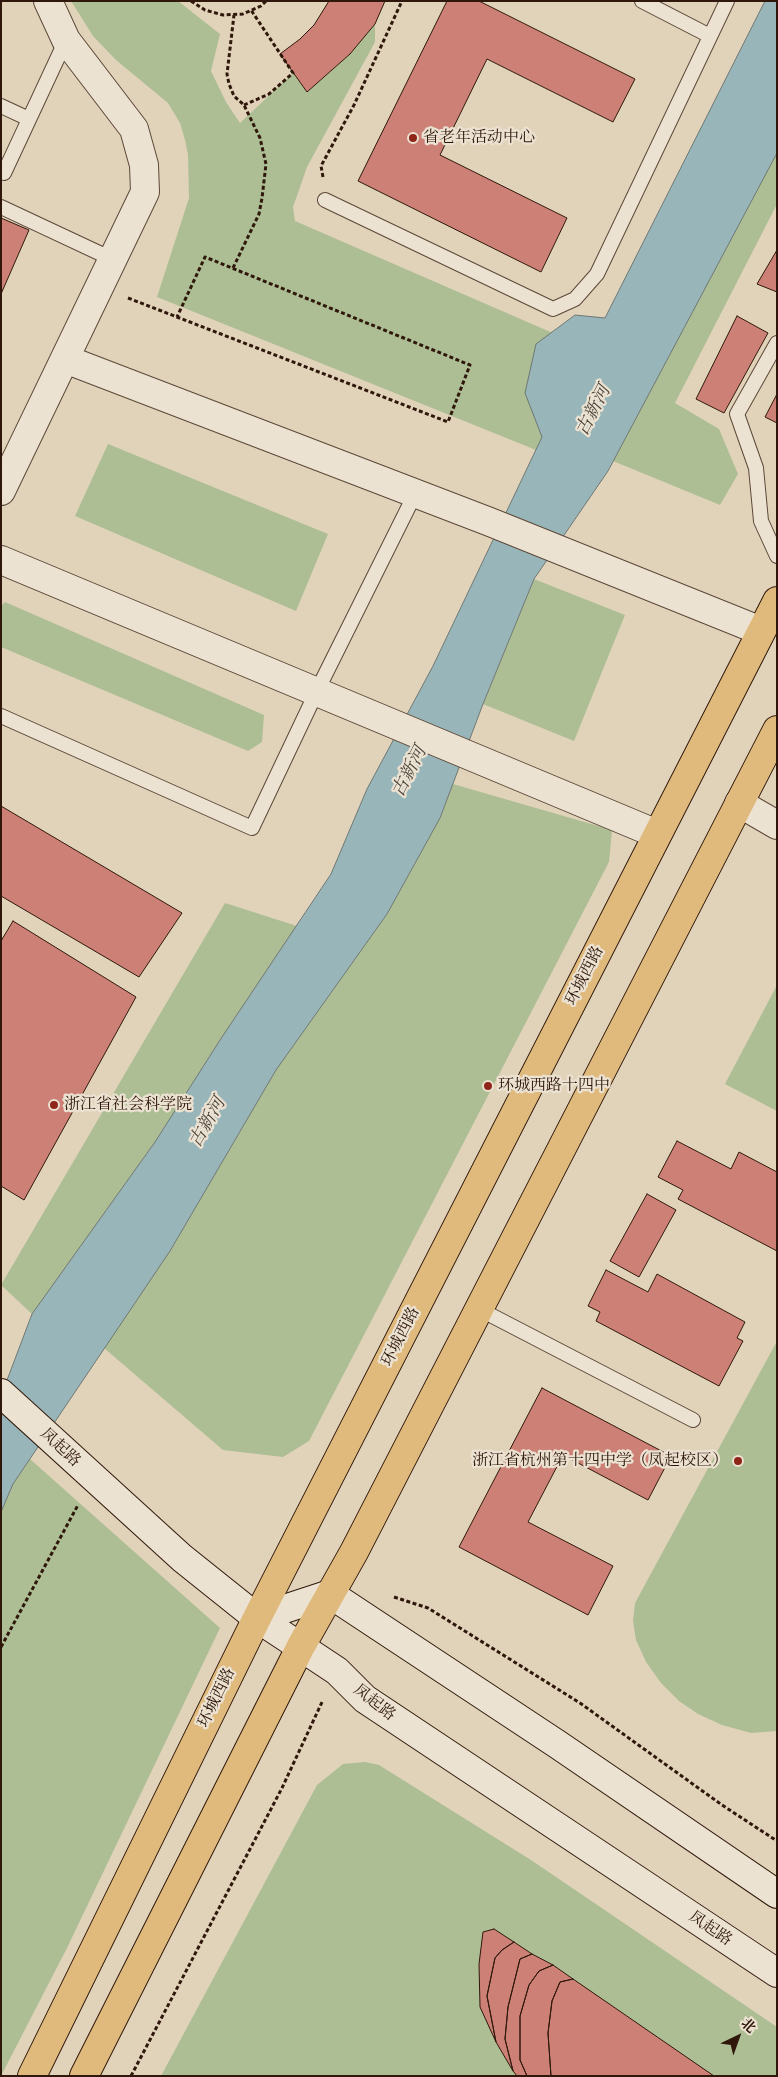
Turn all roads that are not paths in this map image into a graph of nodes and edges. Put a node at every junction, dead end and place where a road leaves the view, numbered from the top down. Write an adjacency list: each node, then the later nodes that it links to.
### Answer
1 (48, 1): 5 (street)
2 (642, 1): 4 (lane)
3 (727, 1): 4 (lane)
4 (710, 36): 9 (lane)
5 (66, 40): 7 (lane); 11 (street)
6 (1, 106): 7 (lane)
7 (29, 119): 8 (lane)
8 (4, 173)
9 (325, 200)
10 (1, 207): 11 (lane)
11 (112, 259): 13 (street)
12 (777, 343): 16 (lane)
13 (64, 359): 14 (street); 15 (street)
14 (1, 491)
15 (415, 494): 19 (street); 20 (lane)
16 (777, 556)
17 (1, 560): 20 (street)
18 (777, 601): 19 (main road, 环城西路)
19 (761, 631): 25 (main road, 环城西路)
20 (316, 693): 21 (lane); 25 (street)
21 (1, 716)
22 (777, 730): 23 (main road)
23 (739, 803): 24 (street); 26 (main road)
24 (777, 825)
25 (657, 834): 30 (main road, 环城西路)
26 (479, 1309): 28 (lane); 29 (main road)
27 (1, 1393): 30 (street, 凤起路)
28 (694, 1420)
29 (330, 1594): 30 (street); 31 (main road); 32 (street)
30 (256, 1618): 31 (street, 凤起路); 34 (main road, 环城西路)
31 (301, 1646): 33 (street, 凤起路); 35 (main road)
32 (777, 1894)
33 (777, 1973)
34 (32, 2076)
35 (84, 2076)

